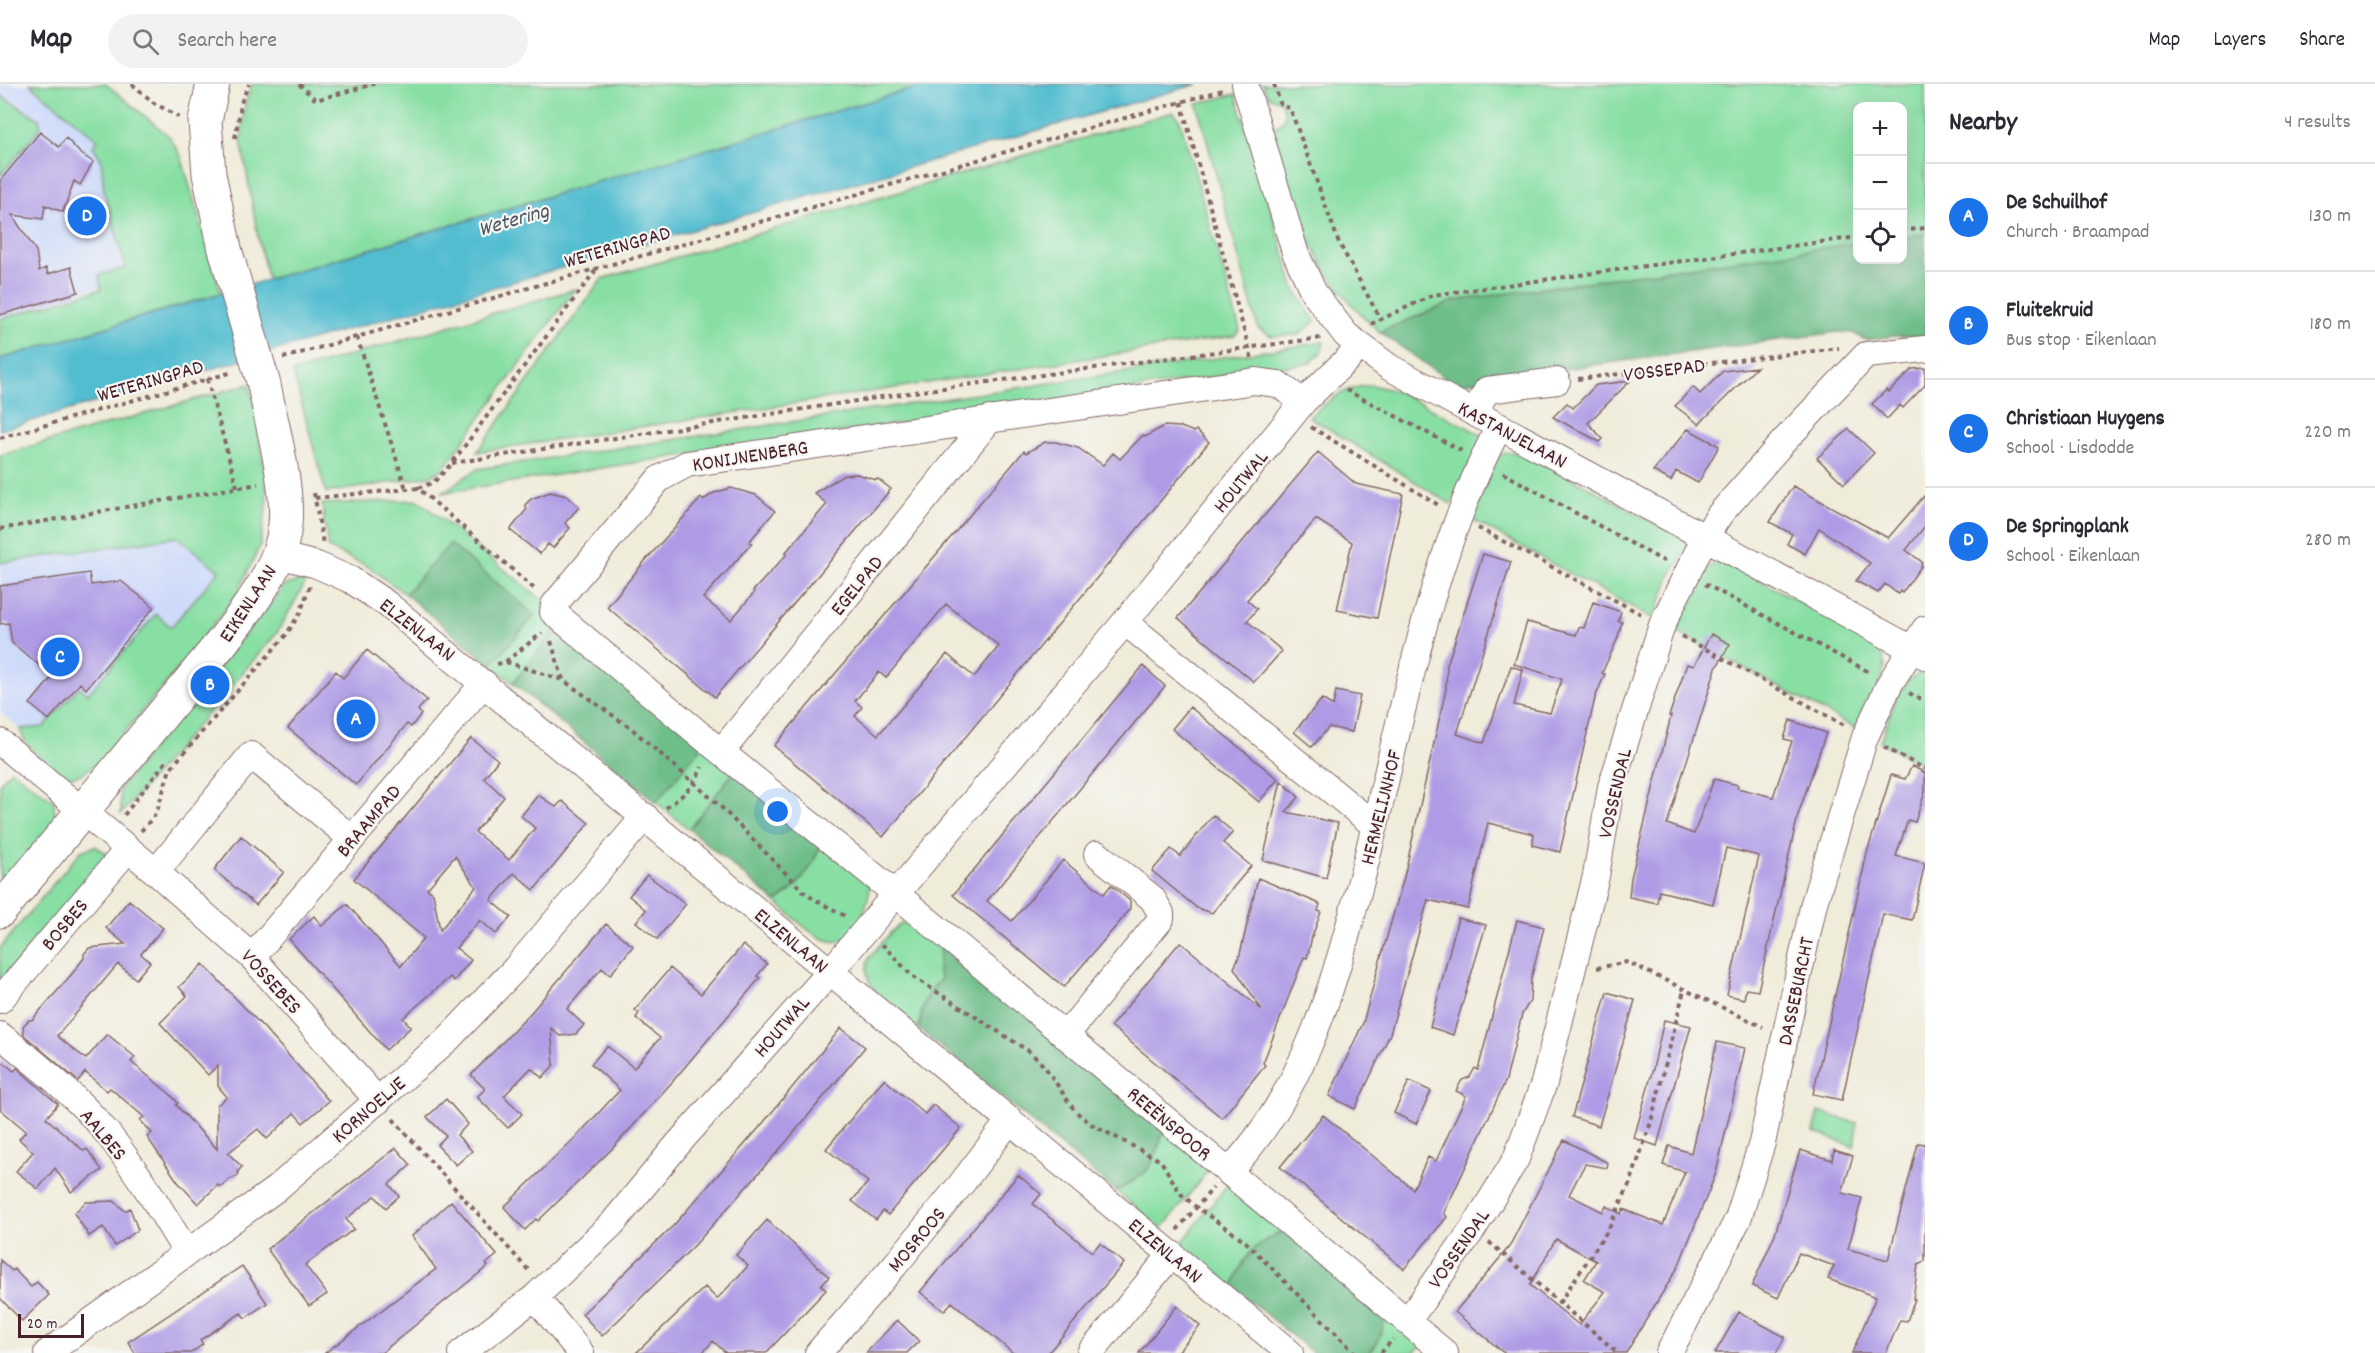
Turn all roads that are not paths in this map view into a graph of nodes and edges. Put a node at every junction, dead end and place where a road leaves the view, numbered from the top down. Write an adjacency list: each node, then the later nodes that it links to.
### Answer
1 (211, 85): 11 (street, EIKENLAAN, bridge)
2 (1243, 91): 3 (street, KASTANJELAAN)
3 (1354, 340): 6 (street, HOUTWAL); 7 (street, KASTANJELAAN)
4 (1925, 349): 10 (street, VOSSENDAL)
5 (1557, 381): 7 (street)
6 (1298, 409): 8 (street, KONIJNENBERG); 12 (street, HOUTWAL)
7 (1474, 413): 9 (street, KASTANJELAAN)
8 (990, 419): 15 (street, EGELPAD); 15 (street, KONIJNENBERG)
9 (1499, 427): 10 (street, KASTANJELAAN); 19 (street, HERMELIJNHOF)
10 (1705, 537): 13 (street, KASTANJELAAN); 37 (street, VOSSENDAL)
11 (278, 555): 14 (street, ELZENLAAN); 17 (street, EIKENLAAN)
12 (1125, 622): 19 (street); 24 (street, HOUTWAL)
13 (1920, 645): 45 (street, DASSEBURCHT)
14 (480, 679): 18 (street, ELZENLAAN); 20 (street, BRAAMPAD)
15 (716, 748): 24 (street)
16 (3, 749): 17 (street, VOSSEBES)
17 (84, 810): 21 (street, VOSSEBES); 25 (street, EIKENLAAN)
18 (645, 816): 27 (street, ELZENLAAN); 31 (street, KORNOELJE)
19 (1375, 826): 33 (street, HERMELIJNHOF)
20 (352, 839): 23 (street); 26 (street, BRAAMPAD)
21 (119, 841): 23 (street, VOSSEBES); 28 (street, BOSBES)
22 (1097, 854): 30 (street)
23 (156, 872): 26 (street, VOSSEBES)
24 (895, 893): 27 (street, HOUTWAL); 30 (street, REEËNSPOOR)
25 (0, 911)
26 (252, 957): 31 (street, VOSSEBES)
27 (830, 972): 32 (street, ELZENLAAN); 36 (street, HOUTWAL)
28 (0, 1000)
29 (0, 1035): 35 (street, AALBES)
30 (1065, 1036): 33 (street, REEËNSPOOR)
31 (378, 1101): 35 (street, KORNOELJE)
32 (1010, 1120): 34 (street, ELZENLAAN); 41 (street, MOSROOS)
33 (1228, 1171): 37 (street, REEËNSPOOR)
34 (1167, 1251): 42 (street); 43 (street, ELZENLAAN)
35 (186, 1252): 38 (street, KORNOELJE)
36 (540, 1292): 39 (street, HOUTWAL); 40 (street)
37 (1407, 1322): 44 (street, REEËNSPOOR)
38 (46, 1353)
39 (461, 1353)
40 (581, 1353)
41 (818, 1353)
42 (1090, 1353)
43 (1290, 1353)
44 (1445, 1353)
45 (1669, 1353)

